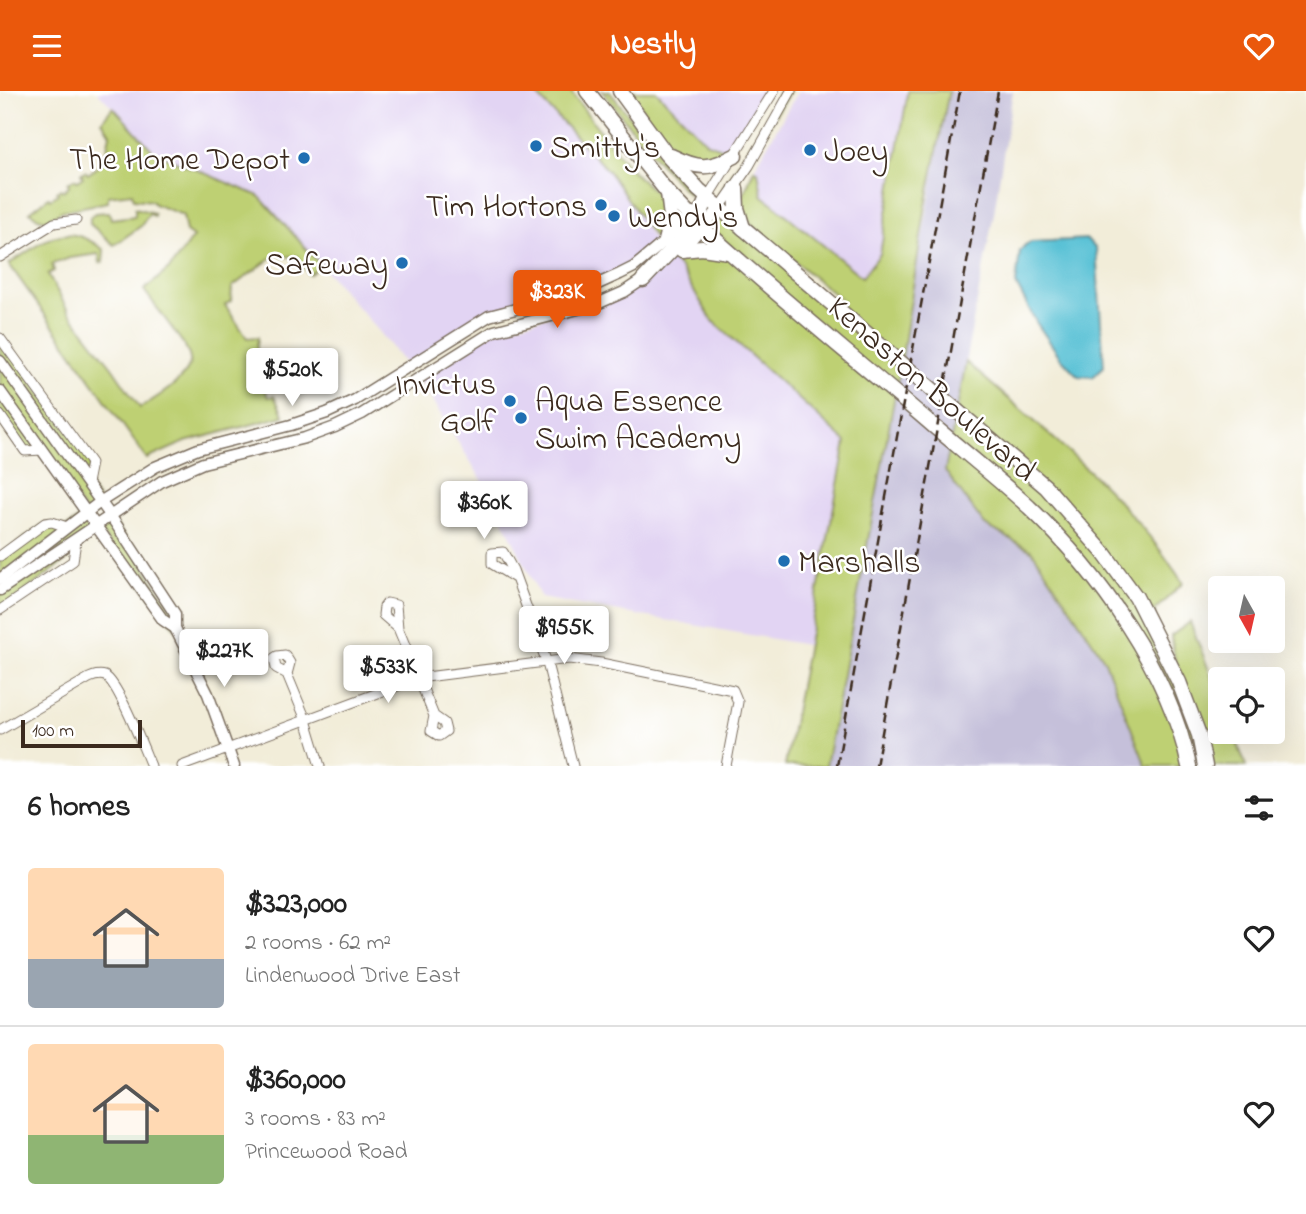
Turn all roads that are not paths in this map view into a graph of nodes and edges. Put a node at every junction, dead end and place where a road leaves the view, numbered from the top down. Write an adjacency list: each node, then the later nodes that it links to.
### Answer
1 (587, 91): 8 (main road, Kenaston Boulevard)
2 (620, 91): 5 (main road, Kenaston Boulevard)
3 (774, 91): 6 (street)
4 (791, 91): 7 (street)
5 (666, 154): 6 (main road); 9 (main road, Kenaston Boulevard)
6 (735, 156): 9 (street)
7 (736, 188): 10 (street); 13 (main road)
8 (668, 193): 12 (main road, Kenaston Boulevard); 14 (main road)
9 (708, 198): 10 (main road, Kenaston Boulevard); 12 (main road)
10 (719, 209): 12 (street); 13 (main road, Kenaston Boulevard)
11 (76, 220): 17 (street)
12 (697, 222): 14 (street); 15 (street); 16 (main road, Kenaston Boulevard); 18 (main road)
13 (744, 229): 52 (main road, Kenaston Boulevard)
14 (665, 240): 25 (street)
15 (682, 250): 16 (main road); 18 (street)
16 (729, 252): 51 (main road, Kenaston Boulevard)
17 (0, 257)
18 (643, 280): 27 (street)
19 (0, 338): 24 (street)
20 (0, 361): 24 (street)
21 (0, 391): 23 (street)
22 (0, 415): 23 (street)
23 (42, 450): 26 (street)
24 (87, 483): 25 (street)
25 (100, 502): 26 (street); 27 (street)
26 (87, 513): 28 (street); 29 (street)
27 (110, 515): 28 (street); 36 (street)
28 (96, 526): 30 (street); 36 (street)
29 (67, 527): 31 (street); 33 (street)
30 (76, 541): 34 (street); 35 (street)
31 (0, 556)
32 (515, 578): 38 (street)
33 (0, 579)
34 (0, 590)
35 (0, 610)
36 (175, 628): 44 (street)
37 (398, 628): 40 (street)
38 (547, 663): 40 (street); 49 (street); 50 (street)
39 (287, 674): 42 (street)
40 (418, 678): 41 (street); 42 (street)
41 (433, 716)
42 (306, 720): 44 (street); 48 (street)
43 (0, 730): 45 (street)
44 (229, 748): 46 (street); 47 (street)
45 (151, 766)
46 (182, 766)
47 (234, 766)
48 (320, 766)
49 (573, 766)
50 (726, 766)
51 (1189, 766)
52 (1205, 766)

